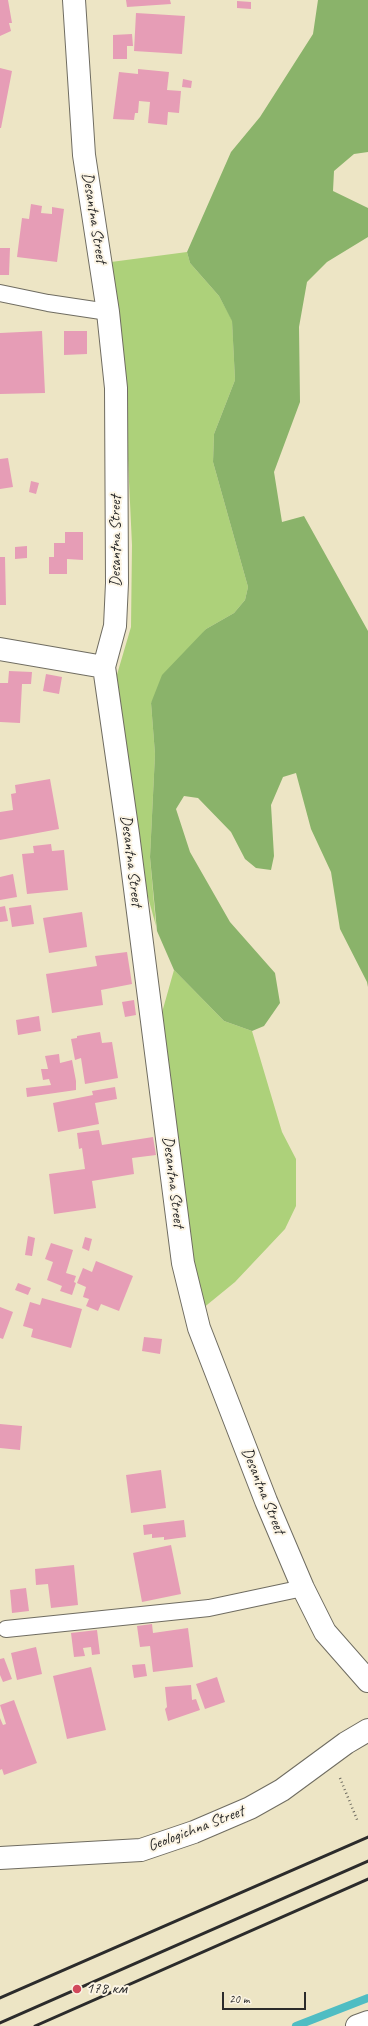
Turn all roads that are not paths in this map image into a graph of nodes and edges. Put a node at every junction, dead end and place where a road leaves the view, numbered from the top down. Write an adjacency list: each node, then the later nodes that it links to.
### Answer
1 (74, 0): 3 (street, Desantna Street)
2 (0, 293): 3 (lane)
3 (108, 312): 5 (street, Desantna Street)
4 (0, 649): 5 (street)
5 (104, 667): 6 (street, Desantna Street)
6 (303, 1588): 7 (lane); 8 (street, Desantna Street)
7 (6, 1629)
8 (368, 1681)
9 (368, 1730): 10 (street, Geologichna Street)
10 (0, 1858)
11 (368, 2022): 12 (street)
12 (357, 2026)

